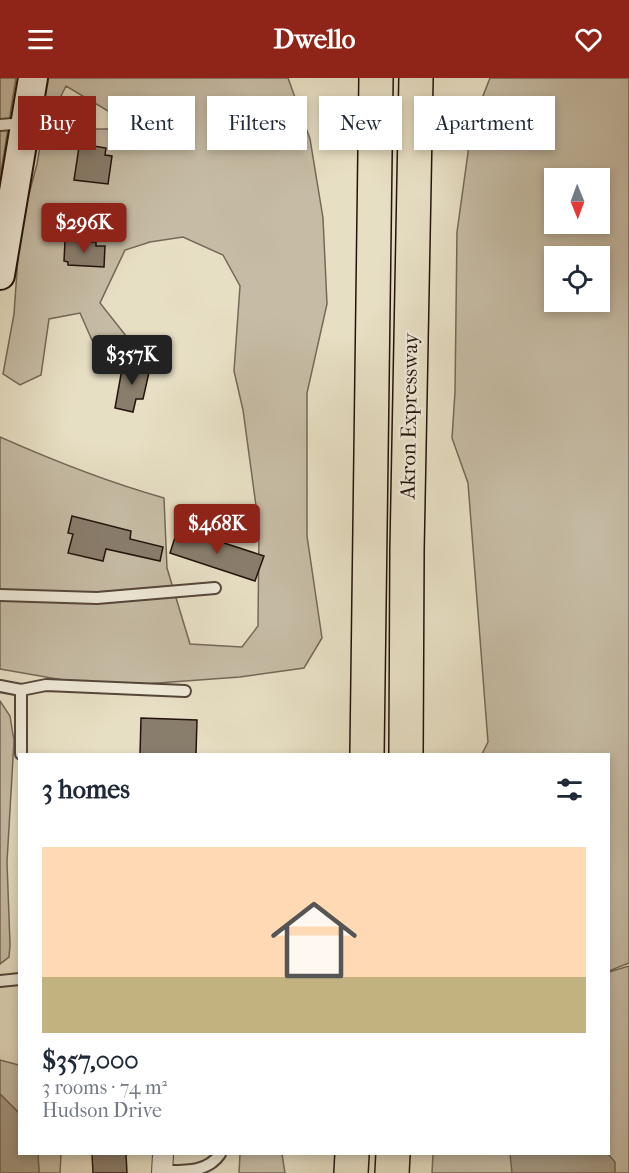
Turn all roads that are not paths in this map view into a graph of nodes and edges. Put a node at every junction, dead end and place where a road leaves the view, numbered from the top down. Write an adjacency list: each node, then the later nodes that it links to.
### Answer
1 (33, 78): 4 (street)
2 (376, 78): 12 (highway, Akron Expressway)
3 (416, 78): 13 (highway, Akron Expressway)
4 (13, 124): 5 (street)
5 (0, 275)
6 (215, 588): 7 (lane)
7 (0, 595)
8 (0, 686): 9 (lane)
9 (21, 690): 10 (lane); 11 (lane)
10 (184, 691)
11 (21, 753)
12 (367, 753)
13 (406, 753)
14 (18, 979): 15 (lane)
15 (0, 981)
16 (219, 1155): 19 (lane)
17 (352, 1155): 20 (highway)
18 (393, 1155): 21 (highway)
19 (162, 1166)
20 (351, 1173)
21 (392, 1173)

